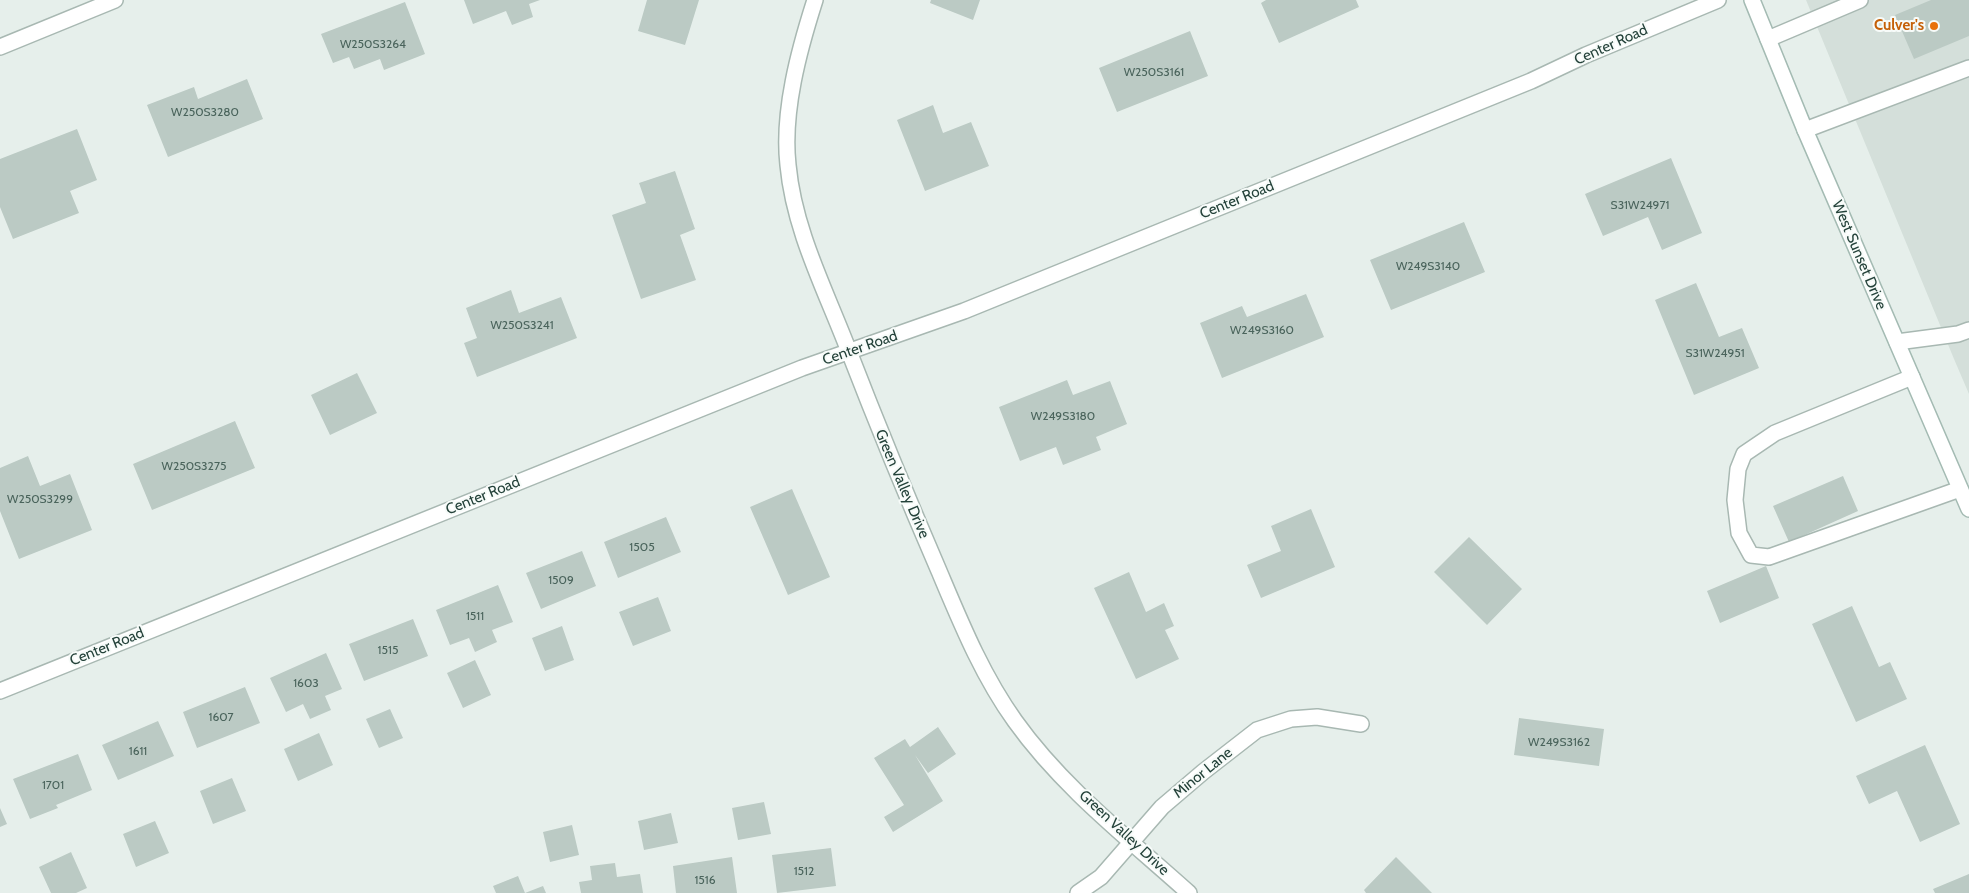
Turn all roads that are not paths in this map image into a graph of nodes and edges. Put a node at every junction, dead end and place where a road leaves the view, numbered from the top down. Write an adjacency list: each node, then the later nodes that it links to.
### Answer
1 (115, 0): 7 (street)
2 (815, 0): 12 (street, Green Valley Drive)
3 (1718, 0): 12 (street, Center Road)
4 (1752, 0): 6 (street, West Sunset Drive)
5 (1860, 0): 6 (street)
6 (1768, 39): 9 (street, West Sunset Drive)
7 (0, 47)
8 (1969, 68): 9 (street)
9 (1805, 130): 11 (street, West Sunset Drive)
10 (1969, 330): 11 (street)
11 (1897, 342): 13 (street, West Sunset Drive)
12 (849, 351): 16 (street, Center Road); 18 (street, Green Valley Drive)
13 (1912, 377): 14 (street, West Sunset Drive); 14 (street)
14 (1960, 489): 15 (street, West Sunset Drive)
15 (1969, 509)
16 (0, 691)
17 (1361, 724): 18 (street, Minor Lane)
18 (1132, 842): 19 (street, Minor Lane); 20 (street, Green Valley Drive)
19 (1078, 893)
20 (1189, 893)

